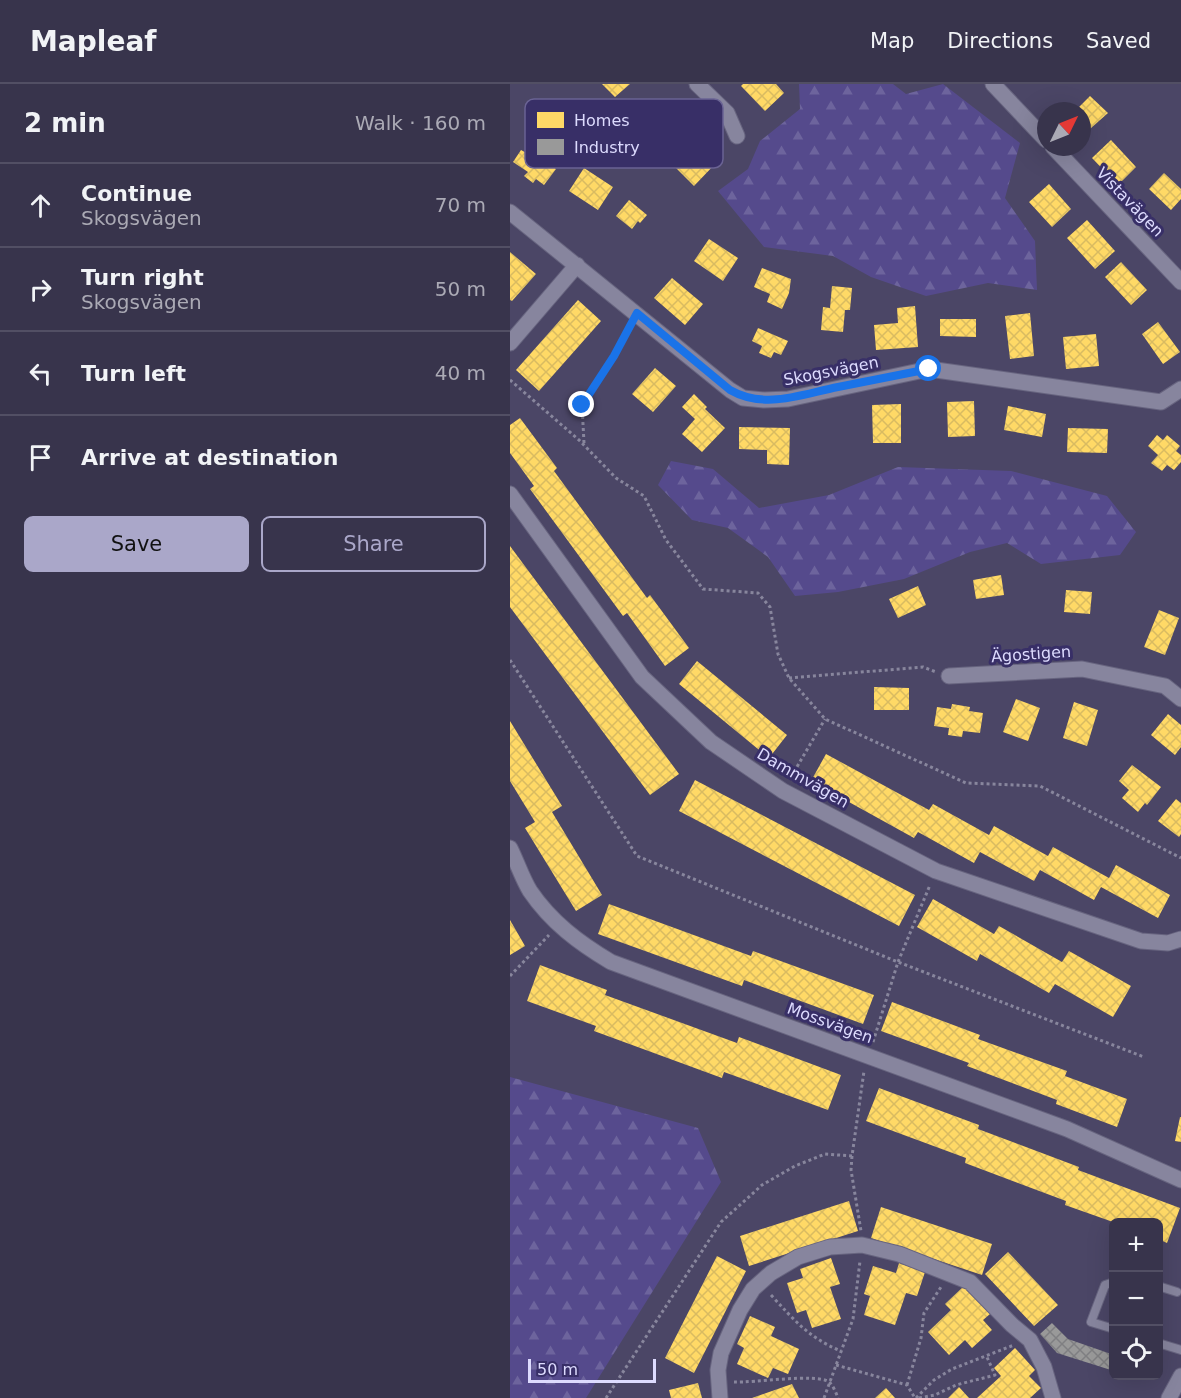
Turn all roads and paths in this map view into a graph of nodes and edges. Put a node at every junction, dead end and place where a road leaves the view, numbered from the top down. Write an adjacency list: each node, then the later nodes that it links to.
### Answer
1 (697, 84): 3 (street)
2 (993, 84): 5 (street)
3 (713, 99)
4 (723, 109): 6 (street)
5 (1037, 130)
6 (736, 136)
7 (1062, 156): 10 (street, Vistavägen)
8 (510, 212): 9 (street, Skogsvägen)
9 (577, 265): 11 (street, Skogsvägen); 12 (street)
10 (1181, 282)
11 (637, 313): 14 (street, Skogsvägen); 15 (path)
12 (510, 343)
13 (510, 380): 15 (path)
14 (1181, 389)
15 (584, 445): 19 (path)
16 (510, 494): 22 (street, Dammvägen)
17 (510, 660): 28 (path)
18 (949, 676): 19 (path); 20 (street, Ägostigen)
19 (789, 678): 21 (path)
20 (1181, 699)
21 (825, 719): 22 (path); 24 (path)
22 (783, 790): 27 (street, Dammvägen)
23 (510, 848): 30 (street, Mossvägen)
24 (1181, 858)
25 (927, 893): 28 (path)
26 (550, 934): 29 (path)
27 (1181, 939)
28 (898, 962): 30 (path); 31 (path)
29 (510, 976)
30 (869, 1056): 32 (path); 33 (street, Mossvägen)
31 (1144, 1057)
32 (852, 1156): 34 (path); 52 (path)
33 (1181, 1180)
34 (859, 1217)
35 (862, 1245): 36 (street); 42 (street); 45 (path)
36 (760, 1282): 45 (path); 49 (street)
37 (1109, 1284): 41 (lane)
38 (941, 1287): 51 (path)
39 (1163, 1288): 40 (lane)
40 (1177, 1292)
41 (1109, 1328)
42 (1030, 1340): 46 (path); 57 (street)
43 (1163, 1345): 44 (lane)
44 (1181, 1350)
45 (841, 1351): 47 (path)
46 (986, 1355): 56 (path); 56 (path)
47 (836, 1365): 50 (path); 51 (path)
48 (1181, 1376): 58 (street)
49 (719, 1382): 50 (path); 53 (street)
50 (830, 1382): 54 (path); 55 (path)
51 (907, 1385): 56 (path)
52 (606, 1398)
53 (720, 1398)
54 (824, 1398)
55 (838, 1398)
56 (917, 1398)
57 (1053, 1398)
58 (1169, 1398)

